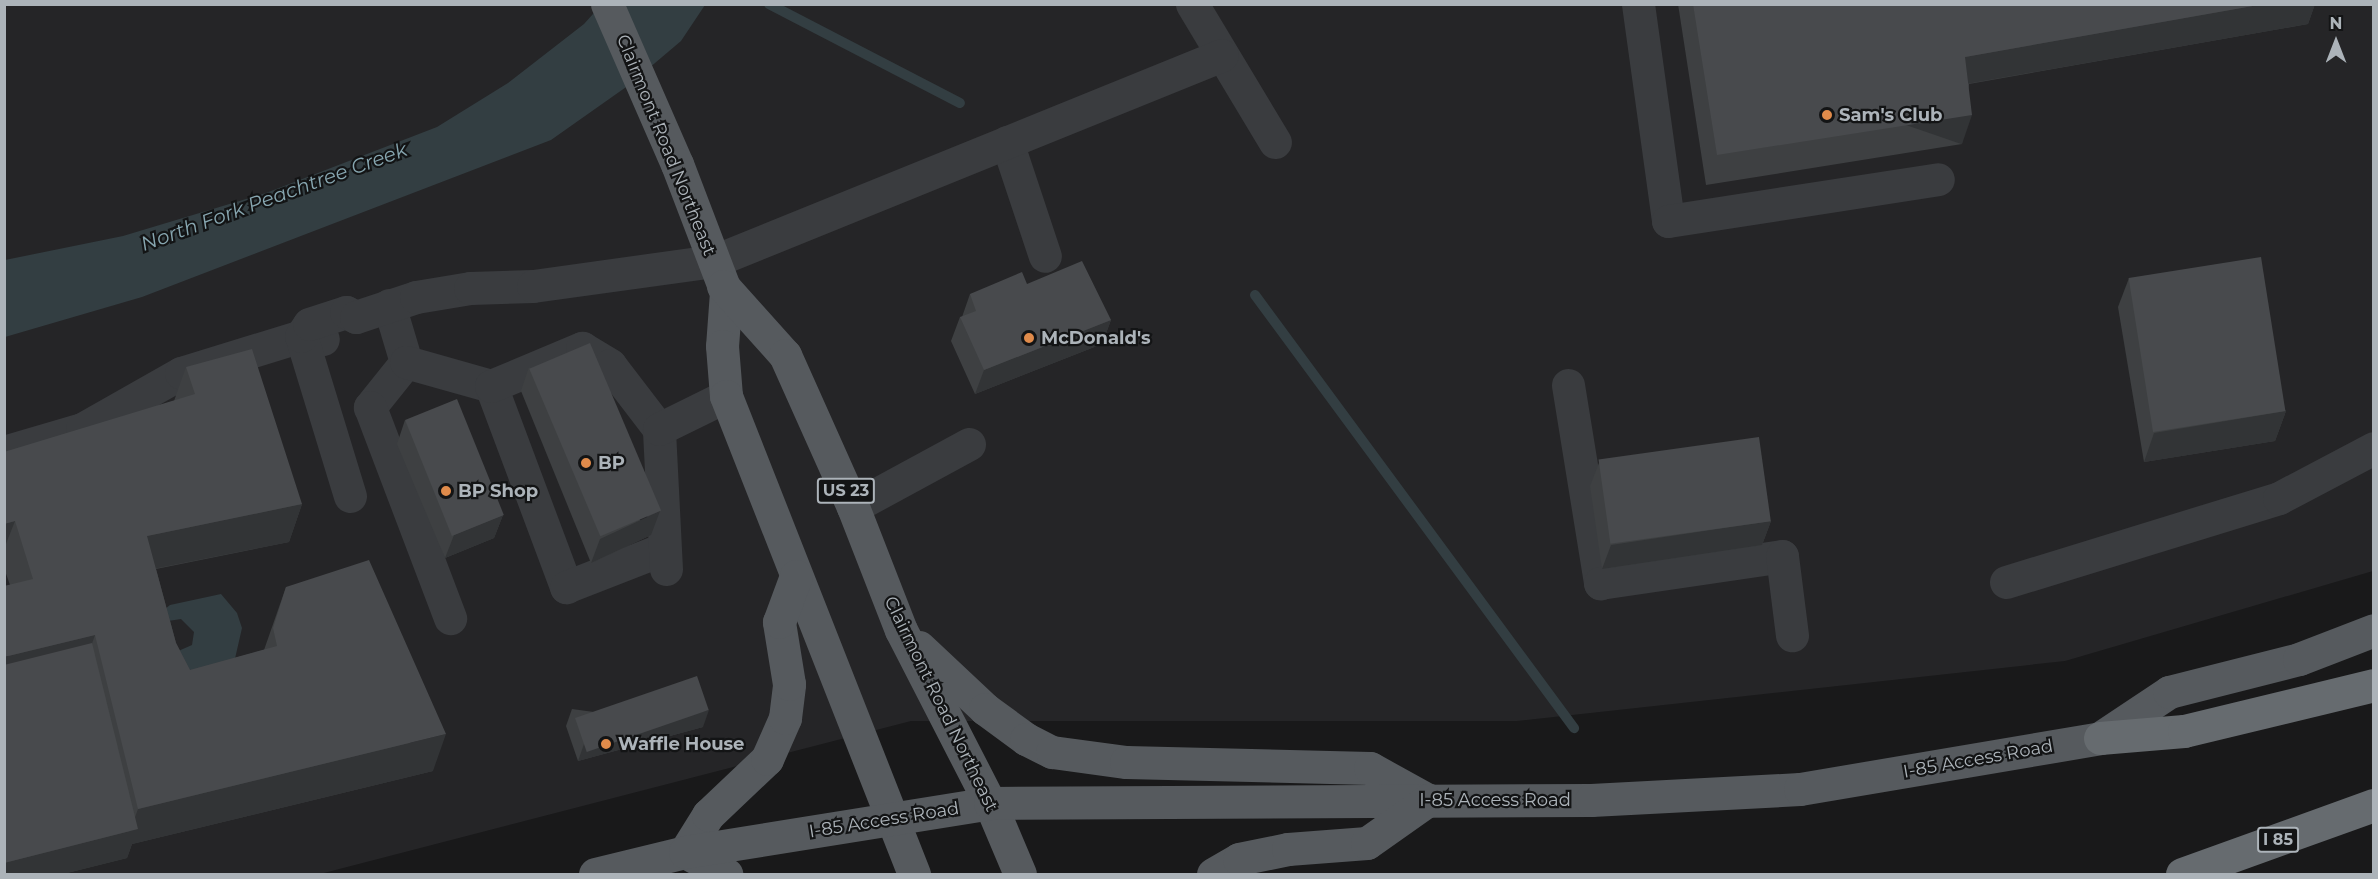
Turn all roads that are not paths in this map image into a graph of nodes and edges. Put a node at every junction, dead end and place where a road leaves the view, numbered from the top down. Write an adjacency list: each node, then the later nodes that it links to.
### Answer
1 (607, 4): 9 (main road, Clairmont Road Northeast / US 23)
2 (1192, 4): 4 (lane)
3 (1638, 4): 7 (lane)
4 (1222, 55): 5 (lane); 6 (lane)
5 (1007, 142): 8 (lane); 9 (lane)
6 (1275, 142)
7 (1938, 179)
8 (1045, 256)
9 (719, 273): 10 (lane); 15 (main road, Clairmont Road Northeast / US 23); 21 (main road, Clairmont Road Northeast / US 23)
10 (389, 305): 11 (lane); 12 (lane)
11 (301, 336): 19 (lane); 20 (lane)
12 (406, 362): 14 (lane); 24 (lane)
13 (1568, 385): 27 (lane)
14 (491, 386): 16 (lane); 16 (lane)
15 (726, 396): 16 (lane); 22 (main road, Clairmont Road Northeast / US 23)
16 (659, 429)
17 (969, 444): 21 (lane)
18 (2373, 447): 23 (lane)
19 (4, 452)
20 (350, 496)
21 (853, 507): 25 (main road, Clairmont Road Northeast / US 23)
22 (796, 576): 33 (main road, Clairmont Road Northeast / US 23); 34 (main road)
23 (2006, 582)
24 (450, 618)
25 (901, 630): 30 (main road); 31 (main road, Clairmont Road Northeast / US 23)
26 (2373, 630): 29 (main road, I-85 Access Road)
27 (1792, 635)
28 (2373, 685): 29 (highway)
29 (2100, 738): 30 (main road, I-85 Access Road)
30 (1428, 800): 31 (main road, I-85 Access Road); 39 (main road)
31 (990, 803): 33 (main road, I-85 Access Road); 38 (main road, Clairmont Road Northeast / US 23)
32 (2373, 805): 40 (highway, I 85)
33 (894, 819): 34 (main road, I-85 Access Road); 37 (main road, Clairmont Road Northeast / US 23)
34 (685, 852): 35 (main road, I-85 Access Road); 36 (main road)
35 (595, 874)
36 (726, 874)
37 (914, 874)
38 (1020, 874)
39 (1213, 874)
40 (2182, 874)

